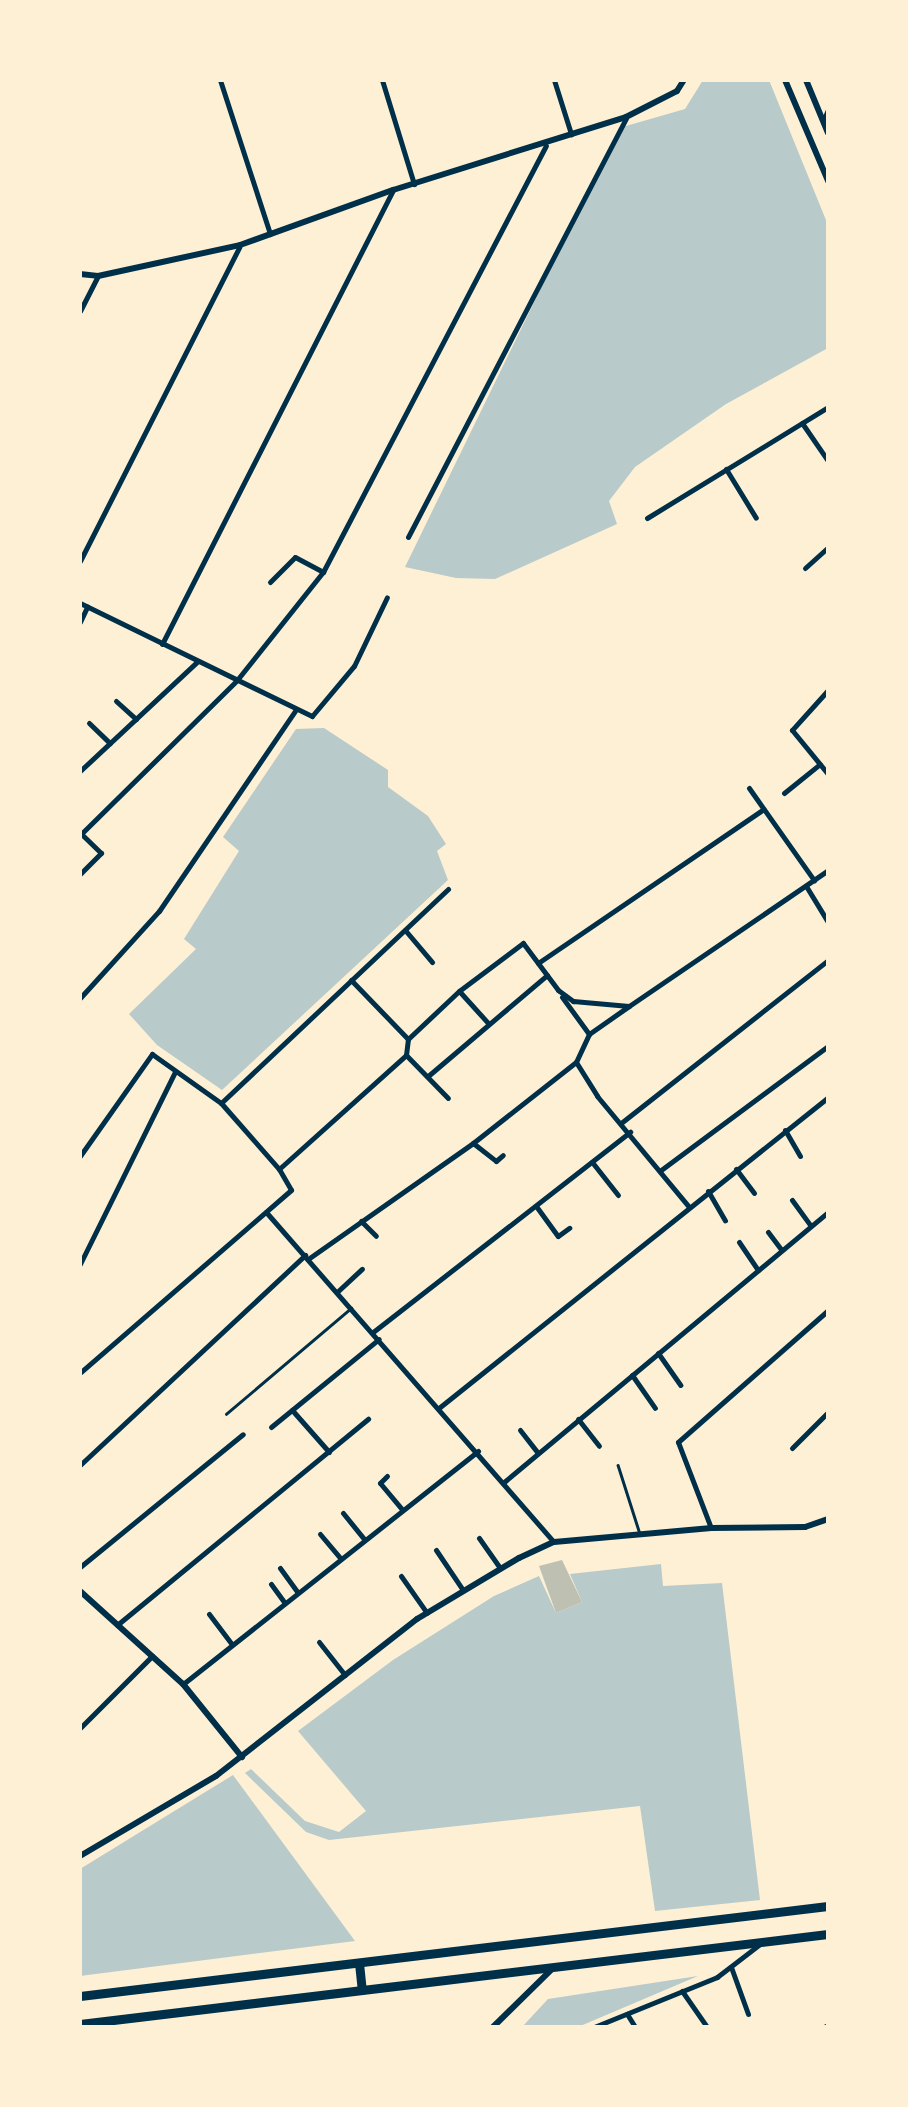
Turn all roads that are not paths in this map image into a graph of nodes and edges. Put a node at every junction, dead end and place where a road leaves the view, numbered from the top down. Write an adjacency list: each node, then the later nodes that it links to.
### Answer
1 (220, 80): 16 (street)
2 (382, 80): 14 (street)
3 (554, 80): 11 (street)
4 (684, 80): 8 (street)
5 (785, 80): 13 (street)
6 (806, 80): 9 (street)
7 (828, 110): 9 (street)
8 (626, 117): 11 (street); 27 (street)
9 (823, 121): 10 (street)
10 (828, 132)
11 (571, 134): 12 (street)
12 (546, 146): 14 (street); 31 (street)
13 (828, 181)
14 (414, 184): 15 (street)
15 (393, 190): 16 (street); 36 (street)
16 (270, 234): 17 (street)
17 (240, 245): 19 (street); 29 (street)
18 (80, 274): 19 (street)
19 (98, 276): 20 (street)
20 (80, 310)
21 (828, 407): 22 (street)
22 (802, 423): 23 (street); 24 (street)
23 (828, 461)
24 (726, 470): 25 (street); 26 (street)
25 (647, 518)
26 (756, 518)
27 (408, 537)
28 (828, 548): 30 (street)
29 (80, 560)
30 (805, 568)
31 (323, 572): 32 (street); 38 (street)
32 (270, 582)
33 (387, 597): 41 (street)
34 (83, 605): 35 (street); 36 (street)
35 (80, 622)
36 (162, 644): 37 (street)
37 (198, 662): 38 (street); 42 (street)
38 (237, 680): 41 (street); 52 (street)
39 (828, 690): 45 (street)
40 (116, 701): 42 (street)
41 (295, 711): 65 (street)
42 (136, 719): 44 (street)
43 (89, 723): 44 (street)
44 (110, 742): 46 (street)
45 (820, 764): 47 (street); 49 (street)
46 (80, 771)
47 (828, 774)
48 (749, 788): 50 (street)
49 (784, 794)
50 (764, 809): 53 (street); 60 (street)
51 (828, 870): 53 (street)
52 (80, 874)
53 (814, 880): 54 (street)
54 (805, 886): 56 (street); 66 (street)
55 (448, 889): 57 (street)
56 (828, 922)
57 (404, 930): 59 (street); 62 (street)
58 (828, 960): 78 (street)
59 (432, 962)
60 (538, 962): 61 (street); 64 (street)
61 (547, 976): 63 (street); 67 (street)
62 (350, 980): 69 (street); 77 (street)
63 (558, 990): 66 (street); 68 (street)
64 (459, 991): 67 (street); 69 (street)
65 (80, 998)
66 (629, 1006): 68 (street)
67 (488, 1023): 74 (street)
68 (589, 1034): 72 (street)
69 (408, 1039): 71 (street)
70 (828, 1046): 88 (street)
71 (406, 1055): 74 (street); 86 (street)
72 (576, 1062): 78 (street); 81 (street)
73 (175, 1072): 77 (street); 83 (street); 106 (street)
74 (428, 1076): 76 (street)
75 (828, 1097): 79 (street)
76 (448, 1098)
77 (221, 1103): 86 (street)
78 (621, 1124): 80 (street)
79 (785, 1130): 84 (street); 87 (street)
80 (630, 1132): 85 (street); 88 (street)
81 (473, 1143): 82 (street); 97 (street)
82 (503, 1155)
83 (80, 1156)
84 (800, 1156)
85 (591, 1162): 91 (street); 93 (street)
86 (279, 1169): 95 (street)
87 (736, 1169): 89 (street); 90 (street)
88 (661, 1170): 94 (street)
89 (708, 1192): 94 (street); 98 (street)
90 (754, 1193)
91 (618, 1195)
92 (792, 1200): 99 (street)
93 (536, 1206): 100 (street); 112 (street)
94 (689, 1207): 118 (street)
95 (266, 1212): 105 (street); 115 (street)
96 (828, 1212): 99 (street)
97 (361, 1221): 102 (street); 105 (street)
98 (724, 1221)
99 (811, 1226): 104 (street)
100 (569, 1228)
101 (768, 1232): 104 (street)
102 (376, 1236)
103 (739, 1242): 108 (street)
104 (782, 1250): 108 (street)
105 (306, 1257): 109 (street); 134 (street)
106 (80, 1264)
107 (362, 1270): 109 (street)
108 (758, 1270): 114 (street)
109 (337, 1292): 110 (street)
110 (352, 1308): 112 (street); 122 (lane)
111 (828, 1310): 140 (street)
112 (374, 1332): 113 (street)
113 (380, 1339): 118 (street); 120 (street)
114 (658, 1353): 116 (street); 117 (street)
115 (80, 1374)
116 (632, 1374): 119 (street); 124 (street)
117 (680, 1385)
118 (440, 1407): 130 (street)
119 (655, 1408)
120 (292, 1410): 125 (street); 131 (street)
121 (828, 1411): 129 (street)
122 (226, 1414)
123 (368, 1419): 131 (street)
124 (578, 1419): 128 (street); 132 (street)
125 (270, 1428)
126 (520, 1430): 132 (street)
127 (243, 1434): 148 (street)
128 (598, 1446)
129 (792, 1448)
130 (478, 1451): 136 (street); 137 (street)
131 (329, 1452): 159 (street)
132 (538, 1452): 136 (street)
133 (618, 1464): 142 (lane)
134 (80, 1465)
135 (387, 1476): 137 (street)
136 (504, 1482): 145 (street)
137 (402, 1509): 143 (street)
138 (344, 1513): 143 (street)
139 (828, 1519): 140 (street)
140 (711, 1528): 142 (street)
141 (320, 1534): 147 (street)
142 (640, 1534): 145 (street)
143 (364, 1538): 147 (street)
144 (480, 1538): 150 (street)
145 (554, 1542): 150 (street)
146 (436, 1550): 153 (street)
147 (340, 1557): 155 (street)
148 (80, 1567)
149 (280, 1568): 155 (street)
150 (500, 1568): 153 (street)
151 (401, 1576): 157 (street)
152 (271, 1584): 156 (street)
153 (464, 1590): 157 (street)
154 (80, 1591): 159 (street)
155 (297, 1592): 156 (street)
156 (284, 1602): 161 (street)
157 (428, 1613): 163 (street)
158 (209, 1614): 161 (street)
159 (118, 1626): 162 (street)
160 (319, 1642): 163 (street)
161 (232, 1644): 164 (street)
162 (152, 1656): 164 (street); 165 (street)
163 (346, 1676): 166 (street)
164 (183, 1684): 166 (street)
165 (80, 1728)
166 (242, 1757): 167 (street)
167 (80, 1856)
168 (828, 1906): 171 (main road)
169 (828, 1934): 170 (main road)
170 (764, 1941): 172 (main road); 173 (street)
171 (360, 1962): 174 (main road); 176 (main road)
172 (555, 1966): 174 (main road); 180 (street)
173 (731, 1967): 175 (street); 178 (street)
174 (362, 1990): 179 (main road)
175 (682, 1991): 177 (street); 183 (street)
176 (80, 1996)
177 (627, 2014): 181 (street); 182 (street)
178 (748, 2014)
179 (80, 2024)
180 (494, 2027)
181 (594, 2027)
182 (635, 2027)
183 (707, 2027)

